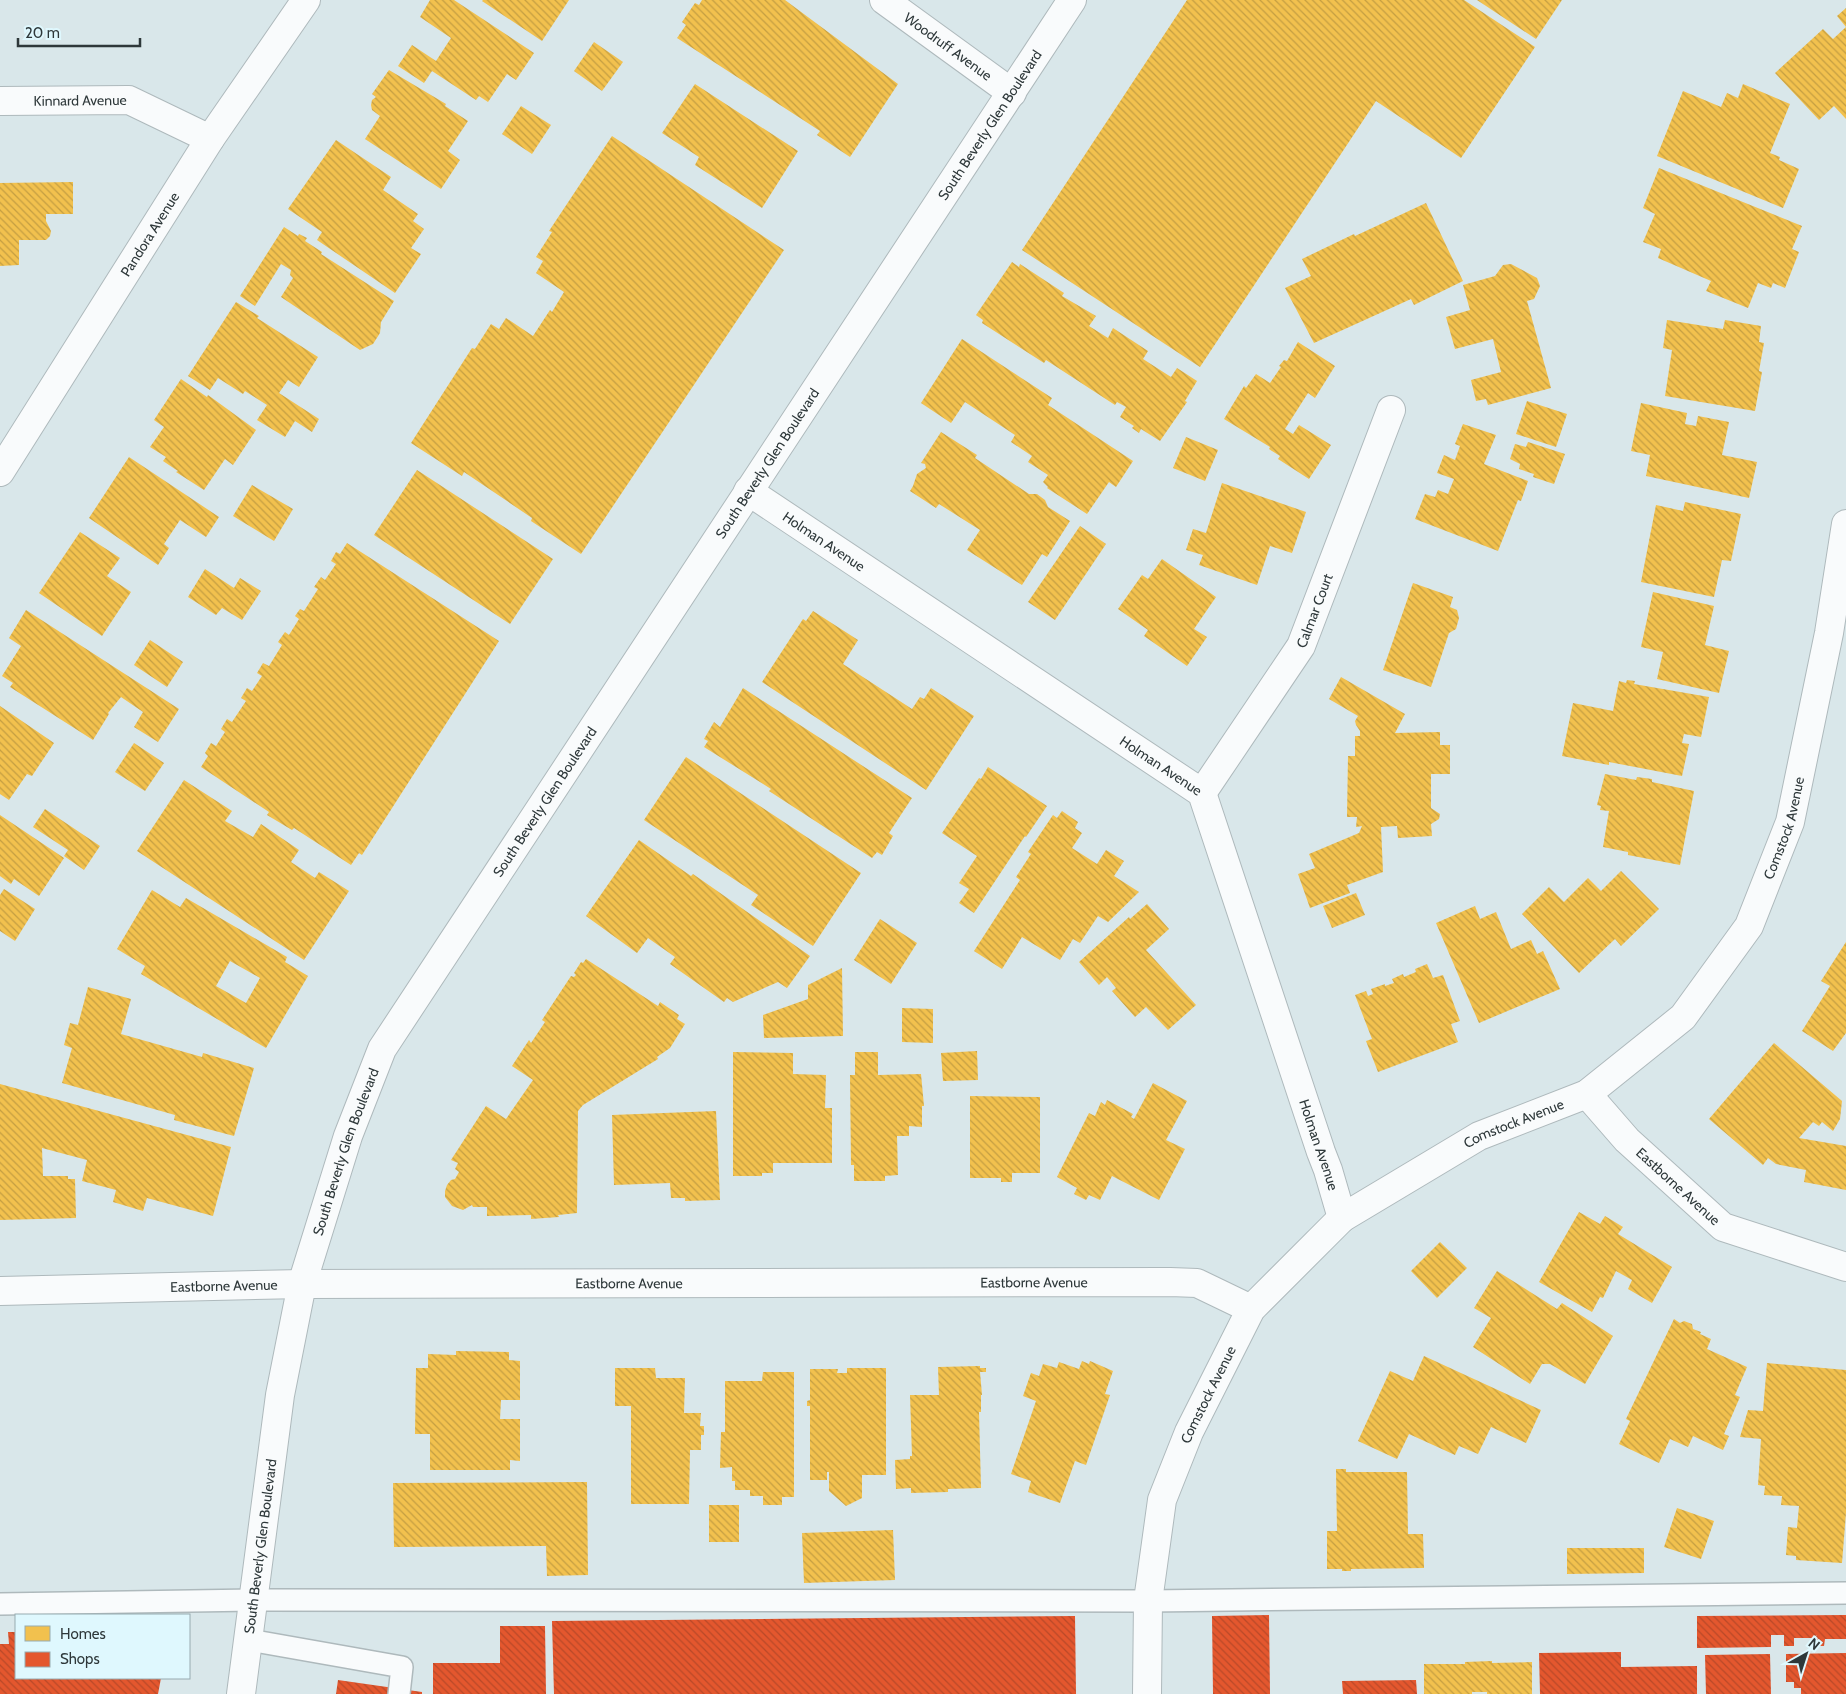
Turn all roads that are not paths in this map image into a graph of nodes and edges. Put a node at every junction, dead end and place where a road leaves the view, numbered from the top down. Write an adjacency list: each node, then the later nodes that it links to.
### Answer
1 (306, 0): 6 (street, Pandora Avenue)
2 (884, 0): 4 (street, Woodruff Avenue)
3 (1072, 0): 4 (street, South Beverly Glen Boulevard)
4 (1012, 93): 9 (street, South Beverly Glen Boulevard)
5 (0, 101): 6 (street, Kinnard Avenue)
6 (210, 139): 8 (street, Pandora Avenue)
7 (1391, 410): 11 (street, Calmar Court)
8 (0, 472)
9 (748, 491): 11 (street, Holman Avenue); 15 (street, South Beverly Glen Boulevard)
10 (1846, 524): 12 (street, Comstock Avenue)
11 (1202, 793): 13 (street, Holman Avenue)
12 (1587, 1094): 13 (street, Comstock Avenue); 14 (street, Eastborne Avenue)
13 (1342, 1218): 17 (street, Comstock Avenue)
14 (1846, 1267)
15 (302, 1284): 16 (street, Eastborne Avenue); 17 (street, Eastborne Avenue); 19 (street, South Beverly Glen Boulevard)
16 (0, 1291)
17 (1251, 1309): 20 (street, Comstock Avenue)
18 (1846, 1592): 20 (lane)
19 (254, 1600): 20 (lane); 21 (lane); 22 (street, South Beverly Glen Boulevard)
20 (1148, 1602): 25 (street, Comstock Avenue)
21 (0, 1604)
22 (249, 1640): 23 (street, South Beverly Glen Boulevard); 24 (lane)
23 (242, 1694)
24 (399, 1694)
25 (1146, 1694)

